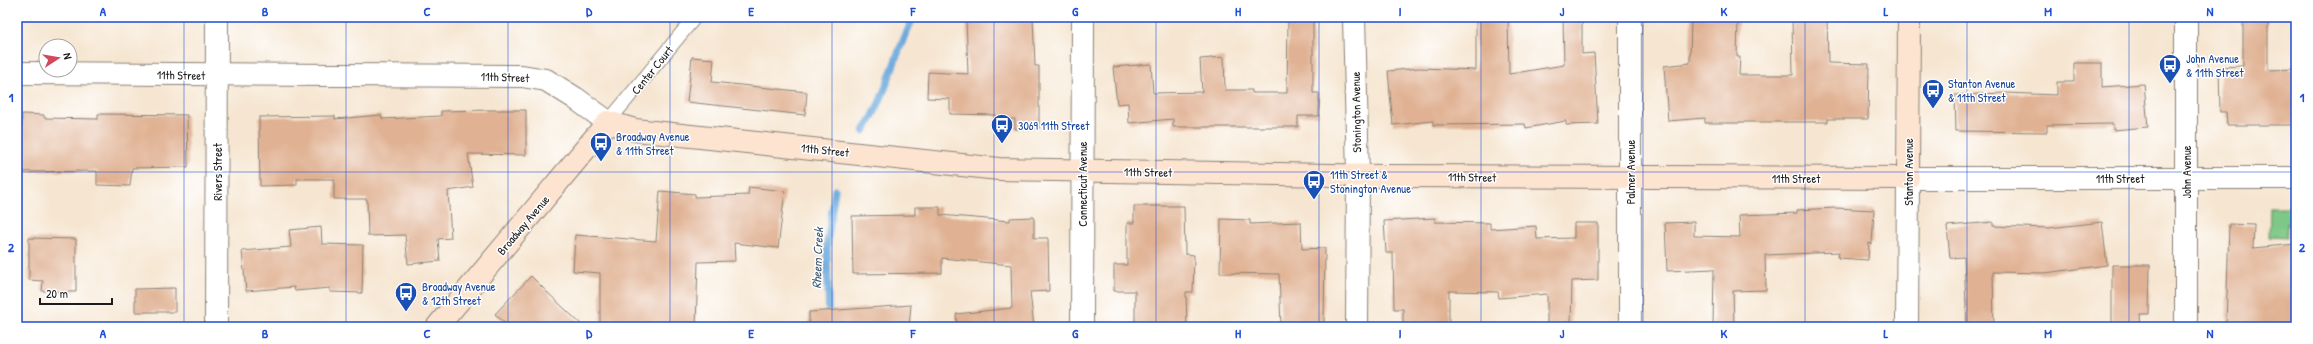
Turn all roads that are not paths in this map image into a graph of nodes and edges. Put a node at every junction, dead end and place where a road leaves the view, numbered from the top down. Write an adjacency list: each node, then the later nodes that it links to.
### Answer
1 (218, 17): 9 (street, Rivers Street)
2 (695, 17): 10 (lane, Center Court)
3 (1083, 17): 11 (street, Connecticut Avenue)
4 (1354, 17): 12 (street, Stonington Avenue)
5 (1630, 17): 13 (street, Palmer Avenue)
6 (1909, 17): 14 (street, Stanton Avenue)
7 (2186, 17): 15 (street, John Avenue)
8 (17, 73): 9 (street, 11th Street)
9 (217, 75): 10 (street, 11th Street); 17 (street, Rivers Street)
10 (608, 122): 11 (street, 11th Street); 18 (street, Broadway Avenue)
11 (1082, 171): 12 (street, 11th Street); 19 (street, Connecticut Avenue)
12 (1358, 175): 13 (street, 11th Street); 20 (street, Stonington Avenue)
13 (1630, 178): 14 (street, 11th Street); 21 (street, Palmer Avenue)
14 (1908, 178): 15 (street, 11th Street); 22 (street, Stanton Avenue)
15 (2186, 178): 16 (street, 11th Street); 23 (street, John Avenue)
16 (2296, 178)
17 (216, 327)
18 (437, 327)
19 (1082, 327)
20 (1356, 327)
21 (1630, 327)
22 (1907, 327)
23 (2186, 327)

